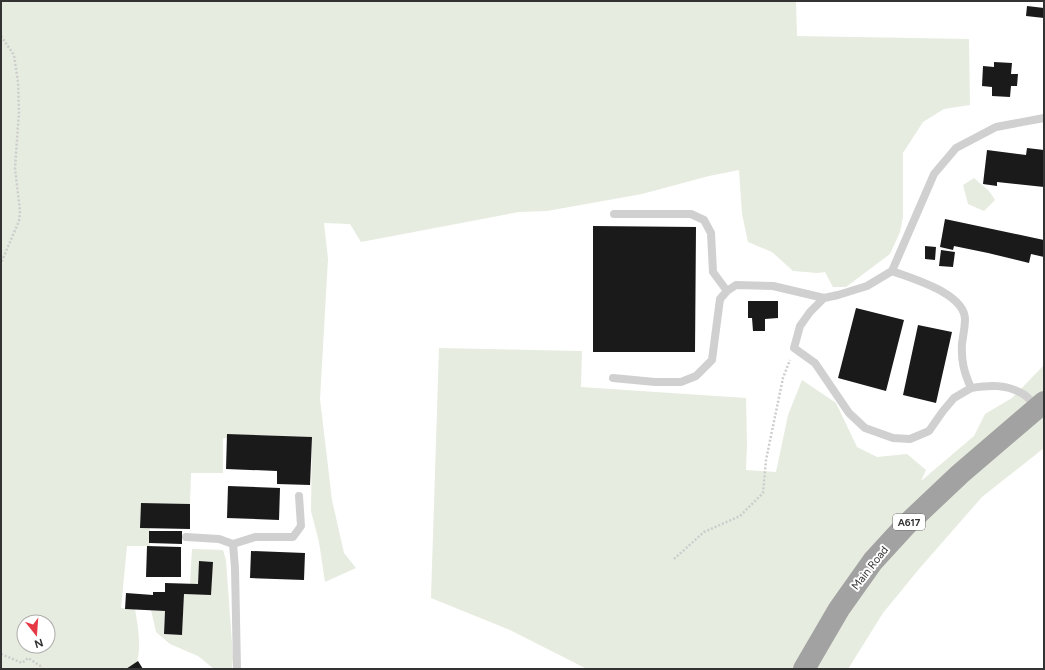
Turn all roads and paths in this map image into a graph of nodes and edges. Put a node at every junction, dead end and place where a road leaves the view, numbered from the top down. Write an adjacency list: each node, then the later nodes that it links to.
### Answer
1 (1, 36): 4 (path)
2 (1044, 118): 5 (lane)
3 (614, 214): 6 (lane)
4 (1, 263)
5 (892, 271): 7 (lane); 10 (lane)
6 (727, 291): 7 (lane); 9 (lane)
7 (824, 298): 8 (lane)
8 (794, 348): 10 (lane); 15 (path)
9 (613, 378)
10 (970, 388): 11 (lane)
11 (1041, 405): 19 (highway, Main Road / A617)
12 (299, 496): 14 (lane)
13 (186, 537): 14 (lane)
14 (233, 544): 18 (lane)
15 (674, 559)
16 (1, 654): 17 (path)
17 (42, 669)
18 (237, 669)
19 (804, 669)

